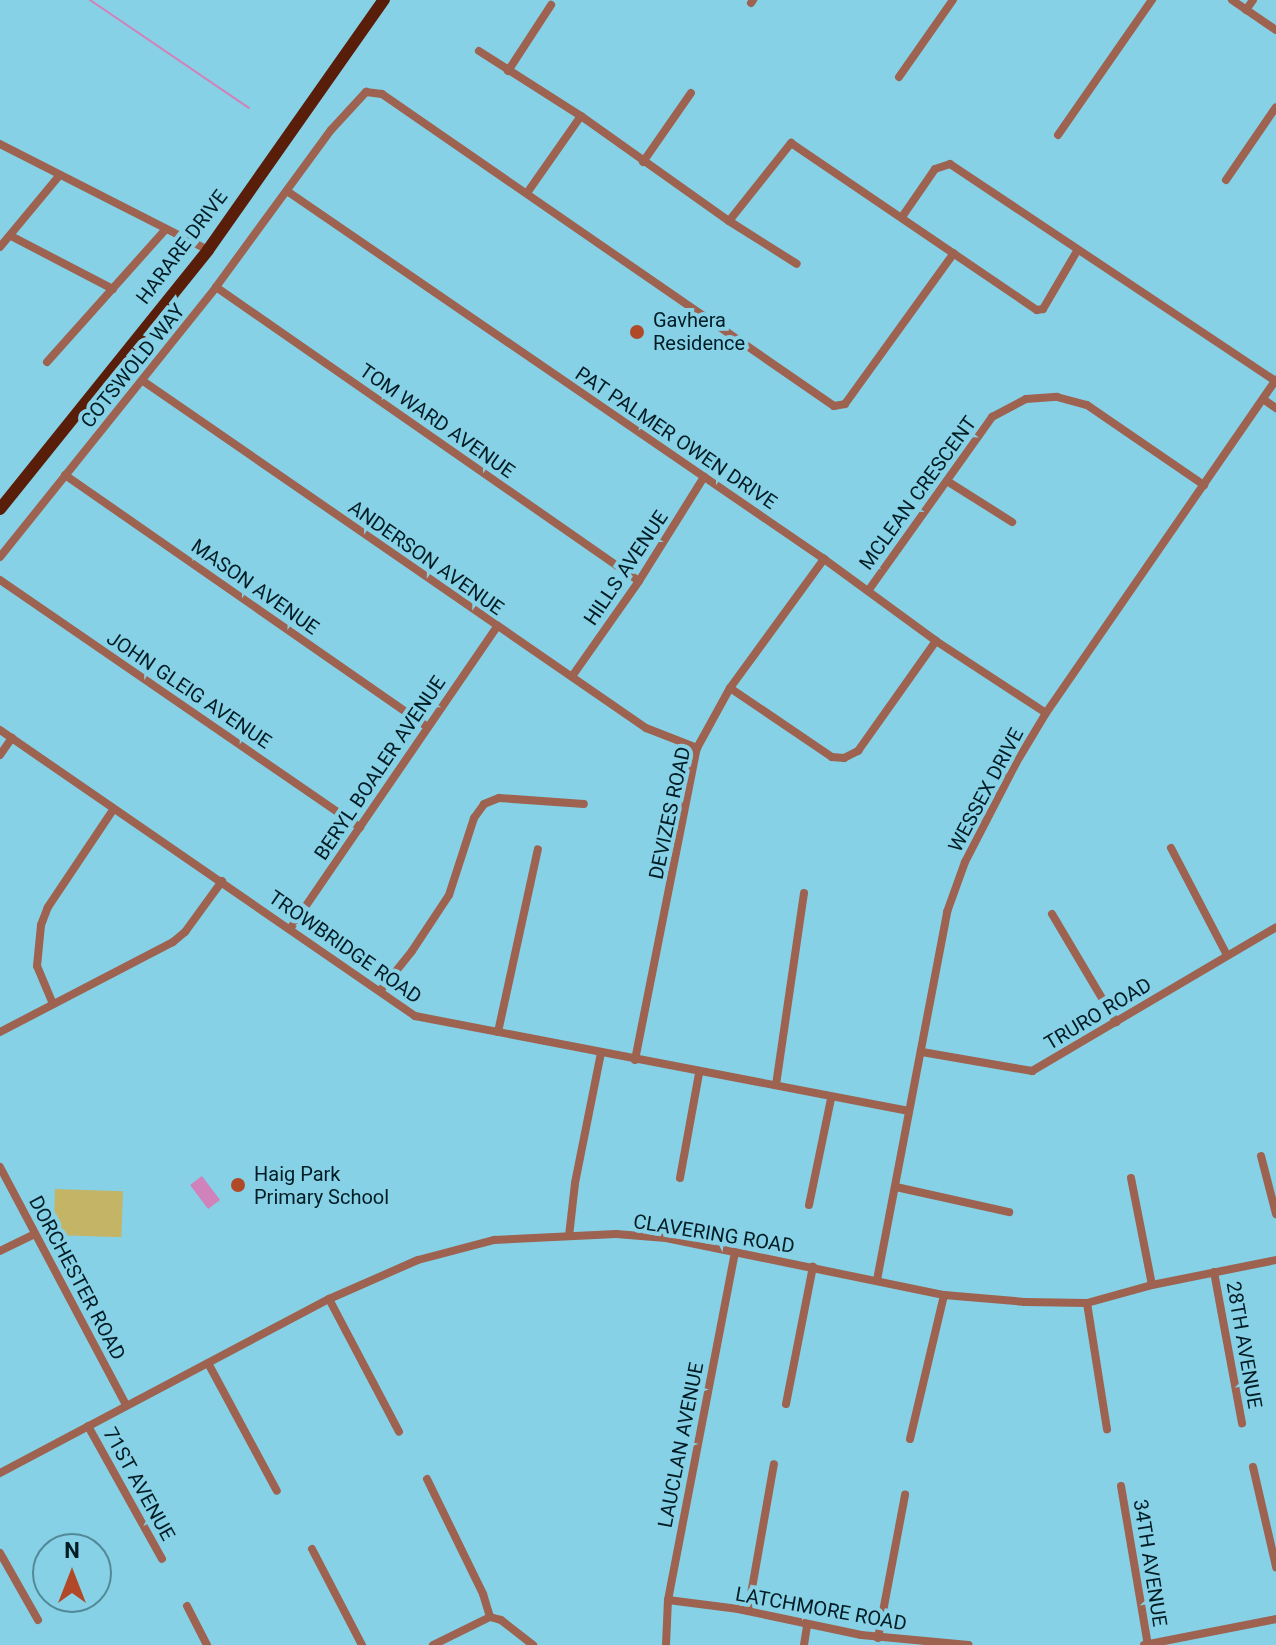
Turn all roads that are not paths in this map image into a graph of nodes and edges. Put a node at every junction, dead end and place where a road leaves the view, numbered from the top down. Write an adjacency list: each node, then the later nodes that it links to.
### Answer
1 (384, 0): 27 (main road, HARARE DRIVE)
2 (953, 0): 11 (street)
3 (1152, 0): 15 (street)
4 (1232, 0): 7 (street)
5 (1253, 0): 7 (street)
6 (551, 5): 10 (street)
7 (1246, 10): 8 (street)
8 (1276, 30)
9 (479, 51): 10 (street)
10 (508, 71): 14 (street)
11 (899, 77)
12 (691, 93): 17 (street)
13 (1276, 107): 19 (street)
14 (581, 116): 17 (street); 21 (street)
15 (1058, 135)
16 (0, 144): 18 (street)
17 (643, 162): 23 (street)
18 (59, 176): 24 (street); 25 (street)
19 (1226, 180)
20 (287, 191): 21 (street, COTSWOLD WAY); 31 (street, COTSWOLD WAY); 39 (street, PAT PALMER OWEN DRIVE)
21 (527, 193): 29 (street)
22 (902, 217): 23 (street); 28 (street); 29 (street)
23 (729, 221): 30 (street)
24 (166, 229): 27 (street); 32 (street)
25 (11, 236): 26 (street); 32 (street)
26 (0, 247)
27 (208, 250): 42 (main road, HARARE DRIVE)
28 (1077, 251): 29 (street); 35 (street)
29 (954, 253)
30 (797, 264)
31 (216, 287): 34 (street, COTSWOLD WAY); 47 (street, TOM WARD AVENUE)
32 (113, 289): 33 (street)
33 (47, 362)
34 (143, 381): 38 (street, COTSWOLD WAY); 49 (street, ANDERSON AVENUE)
35 (1276, 381): 36 (street, WESSEX DRIVE)
36 (1263, 399): 37 (street); 41 (street, WESSEX DRIVE)
37 (1276, 408)
38 (65, 475): 44 (street, COTSWOLD WAY); 54 (street, MASON AVENUE)
39 (704, 477): 45 (street, PAT PALMER OWEN DRIVE); 47 (street, HILLS AVENUE)
40 (947, 481): 41 (street, MCLEAN CRESCENT); 43 (street); 48 (street, MCLEAN CRESCENT)
41 (1204, 485): 53 (street, WESSEX DRIVE)
42 (1, 505)
43 (1012, 522)
44 (0, 557)
45 (824, 559): 48 (street, PAT PALMER OWEN DRIVE); 52 (street, DEVIZES ROAD)
46 (0, 580): 61 (street, JOHN GLEIG AVENUE)
47 (639, 581): 51 (street, HILLS AVENUE)
48 (868, 591): 50 (street, PAT PALMER OWEN DRIVE)
49 (497, 627): 51 (street, ANDERSON AVENUE); 54 (street, BERYL BOALER AVENUE)
50 (936, 641): 52 (street); 53 (street, PAT PALMER OWEN DRIVE)
51 (573, 675): 57 (street, ANDERSON AVENUE)
52 (730, 688): 57 (street, DEVIZES ROAD)
53 (1046, 713): 75 (street, WESSEX DRIVE)
54 (426, 726): 61 (street, BERYL BOALER AVENUE)
55 (0, 730): 56 (street, TROWBRIDGE ROAD)
56 (12, 738): 58 (street); 60 (street, TROWBRIDGE ROAD)
57 (697, 748): 77 (street, DEVIZES ROAD)
58 (0, 755)
59 (584, 804): 70 (street)
60 (113, 810): 64 (street, TROWBRIDGE ROAD); 71 (street)
61 (360, 827): 68 (street, BERYL BOALER AVENUE)
62 (1171, 848): 69 (street)
63 (538, 849): 74 (street)
64 (222, 881): 68 (street, TROWBRIDGE ROAD); 71 (street)
65 (804, 893): 79 (street)
66 (1052, 914): 72 (street)
67 (1276, 927): 69 (street, TRURO ROAD)
68 (290, 929): 70 (street, TROWBRIDGE ROAD)
69 (1227, 955): 72 (street, TRURO ROAD)
70 (380, 991): 74 (street, TROWBRIDGE ROAD)
71 (53, 1004): 73 (street)
72 (1116, 1022): 75 (street, TRURO ROAD)
73 (0, 1032)
74 (498, 1032): 76 (street, TROWBRIDGE ROAD)
75 (922, 1052): 81 (street, WESSEX DRIVE)
76 (601, 1053): 77 (street, TROWBRIDGE ROAD); 91 (street)
77 (635, 1060): 78 (street, TROWBRIDGE ROAD)
78 (699, 1073): 79 (street, TROWBRIDGE ROAD); 84 (street)
79 (776, 1085): 80 (street, TROWBRIDGE ROAD)
80 (831, 1099): 81 (street, TROWBRIDGE ROAD); 87 (street)
81 (909, 1111): 86 (street, WESSEX DRIVE)
82 (1261, 1156): 89 (street)
83 (0, 1167): 90 (street, DORCHESTER ROAD)
84 (680, 1178)
85 (1131, 1178): 98 (street)
86 (896, 1187): 88 (street); 97 (street, WESSEX DRIVE)
87 (809, 1205)
88 (1009, 1212)
89 (1276, 1214)
90 (35, 1234): 92 (street); 104 (street, DORCHESTER ROAD)
91 (569, 1236): 93 (street, CLAVERING ROAD); 100 (street, CLAVERING ROAD)
92 (0, 1251)
93 (735, 1252): 95 (street, CLAVERING ROAD); 121 (street, LAUCLAN AVENUE)
94 (1276, 1260): 96 (street, CLAVERING ROAD)
95 (813, 1267): 97 (street, CLAVERING ROAD); 103 (street)
96 (1214, 1272): 98 (street, CLAVERING ROAD); 105 (street, 28TH AVENUE)
97 (877, 1280): 99 (street, CLAVERING ROAD)
98 (1152, 1285): 101 (street, CLAVERING ROAD)
99 (944, 1295): 101 (street, CLAVERING ROAD); 109 (street)
100 (329, 1299): 102 (street, CLAVERING ROAD); 108 (street)
101 (1087, 1303): 107 (street)
102 (208, 1363): 104 (street, CLAVERING ROAD); 115 (street)
103 (786, 1404)
104 (126, 1405): 106 (street, CLAVERING ROAD)
105 (1242, 1423)
106 (88, 1426): 112 (street, CLAVERING ROAD); 119 (street, 71ST AVENUE)
107 (1107, 1429)
108 (399, 1432)
109 (910, 1439)
110 (774, 1464): 123 (street)
111 (1253, 1467): 120 (street)
112 (0, 1473)
113 (427, 1479): 124 (street)
114 (1121, 1486): 139 (street, 34TH AVENUE)
115 (277, 1491)
116 (905, 1495): 129 (street)
117 (312, 1549): 132 (street)
118 (0, 1553): 126 (street)
119 (162, 1559)
120 (1276, 1567)
121 (668, 1600): 123 (street, LATCHMORE ROAD); 135 (street, LAUCLAN AVENUE)
122 (187, 1606): 131 (street)
123 (748, 1611): 127 (street, LATCHMORE ROAD)
124 (490, 1617): 130 (street); 134 (street)
125 (1276, 1619): 128 (street)
126 (38, 1620)
127 (807, 1626): 129 (street, LATCHMORE ROAD); 136 (street)
128 (1209, 1635): 139 (street); 140 (street)
129 (878, 1638): 137 (street, LATCHMORE ROAD)
130 (444, 1642): 133 (street)
131 (207, 1645)
132 (362, 1645)
133 (433, 1645)
134 (533, 1645)
135 (666, 1645)
136 (804, 1645)
137 (946, 1645): 138 (street, LATCHMORE ROAD)
138 (969, 1645)
139 (1145, 1645)
140 (1211, 1645)

